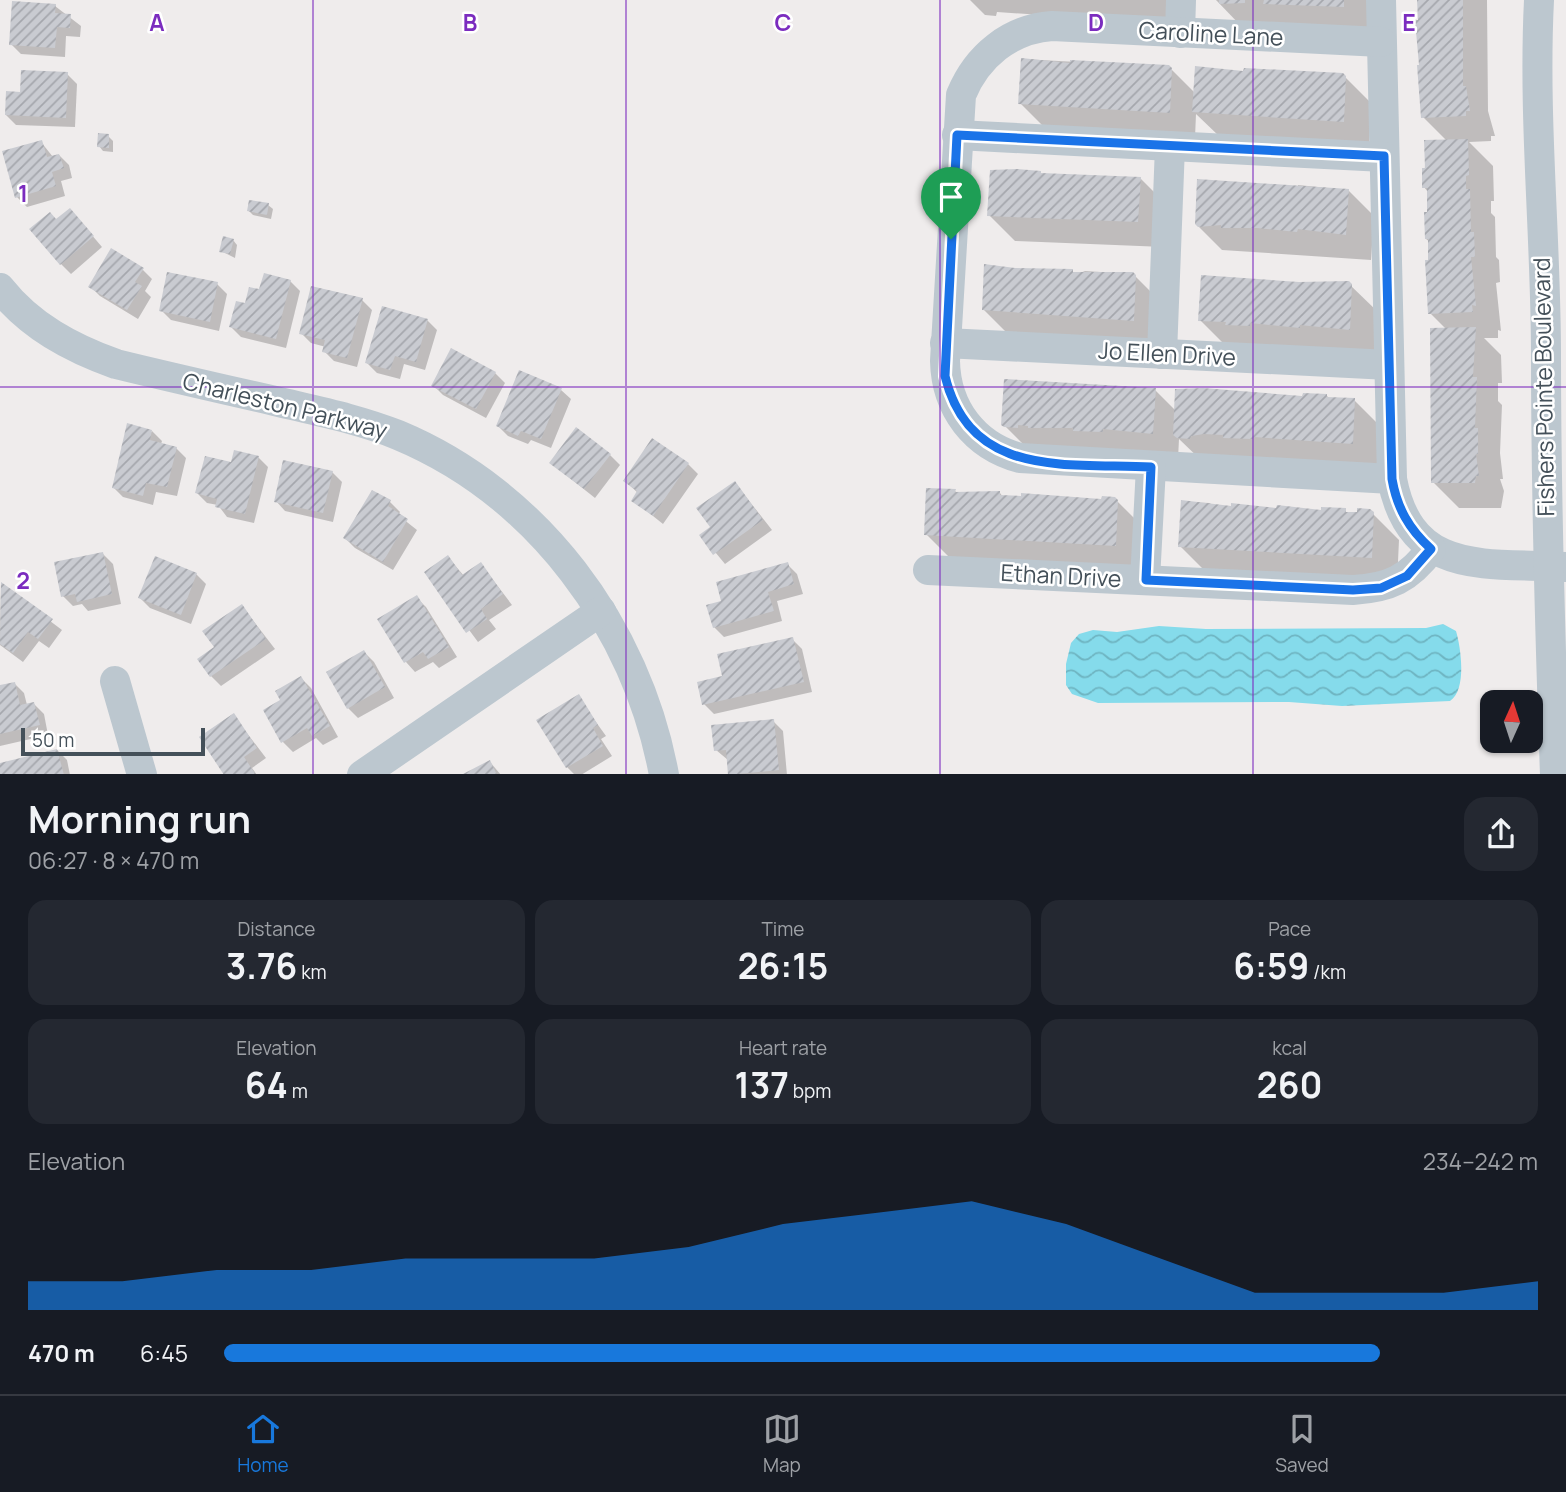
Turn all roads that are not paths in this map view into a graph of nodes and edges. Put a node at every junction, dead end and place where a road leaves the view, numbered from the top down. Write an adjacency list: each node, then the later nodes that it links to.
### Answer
1 (1181, 0): 4 (street)
2 (1381, 0): 5 (street)
3 (1539, 0): 12 (street, Fishers Pointe Boulevard)
4 (1180, 33): 5 (street, Caroline Lane); 6 (street, Caroline Lane)
5 (1381, 42): 8 (street)
6 (957, 135): 7 (street); 10 (street, Caroline Lane)
7 (1170, 146): 8 (street); 11 (street)
8 (1384, 156): 13 (street)
9 (0, 288): 21 (street, Charleston Parkway)
10 (945, 343): 11 (street, Jo Ellen Drive); 15 (street, Caroline Lane)
11 (1162, 354): 13 (street, Jo Ellen Drive)
12 (1556, 355): 14 (street, Fishers Pointe Boulevard)
13 (1389, 365): 16 (street)
14 (1555, 403): 18 (street, Fishers Pointe Boulevard)
15 (1151, 467): 16 (street, Caroline Lane); 20 (street)
16 (1392, 479): 17 (street)
17 (1431, 549): 18 (street); 20 (street, Ethan Drive)
18 (1556, 566): 26 (street, Fishers Pointe Boulevard)
19 (928, 570): 20 (street, Ethan Drive)
20 (1146, 580)
21 (601, 611): 24 (street); 25 (street, Charleston Parkway)
22 (115, 681): 23 (street)
23 (142, 774)
24 (363, 774)
25 (664, 774)
26 (1555, 774)

